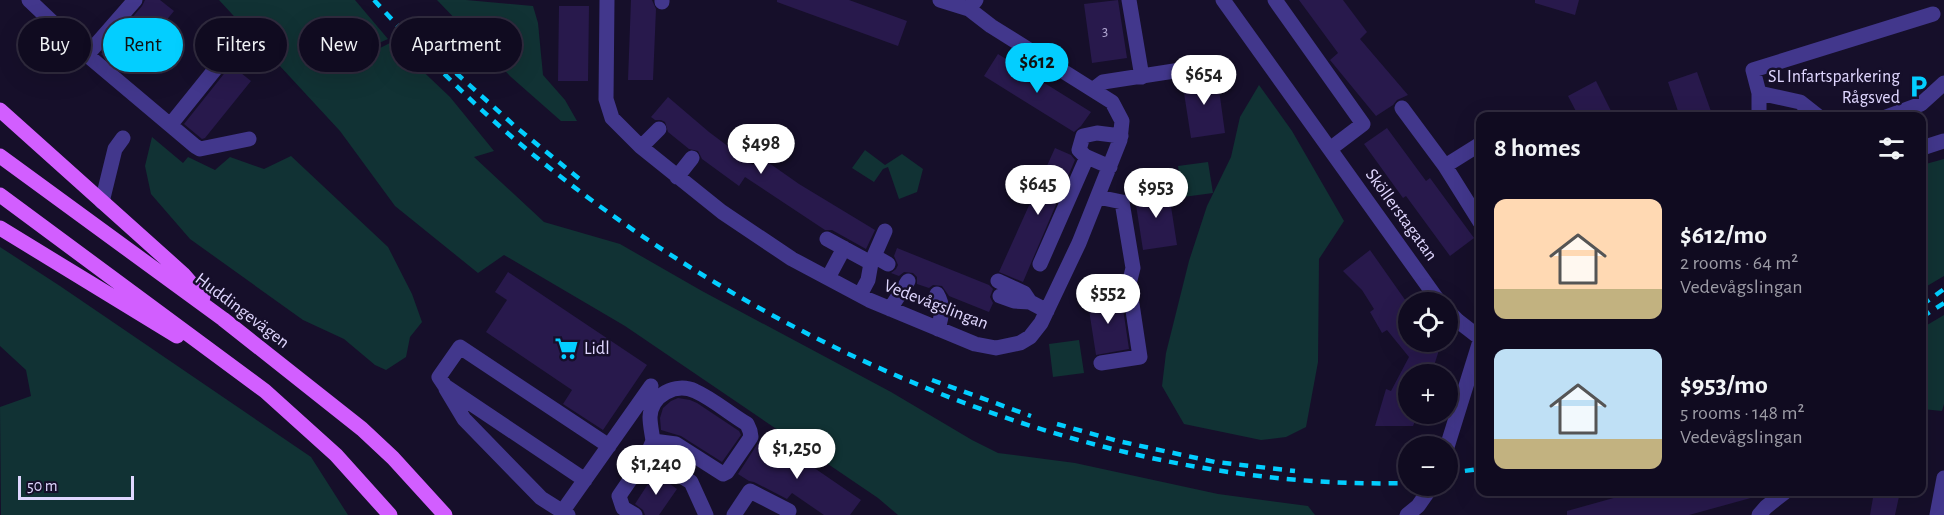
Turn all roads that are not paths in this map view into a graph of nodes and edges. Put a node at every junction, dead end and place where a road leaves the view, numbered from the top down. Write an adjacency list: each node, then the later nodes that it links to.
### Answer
1 (29, 0): 10 (street)
2 (135, 0): 11 (street)
3 (607, 0): 30 (street, Vedevågslingan)
4 (940, 0): 8 (street)
5 (1129, 0): 15 (street)
6 (1223, 0): 33 (street, Sköllerstagatan)
7 (1275, 0): 33 (street)
8 (973, 5): 17 (street)
9 (1933, 14): 18 (street)
10 (48, 18)
11 (91, 50)
12 (91, 58): 24 (street)
13 (1213, 65): 15 (street)
14 (213, 72): 24 (street)
15 (1142, 77): 17 (street)
16 (1944, 83): 23 (street)
17 (1094, 89): 26 (street)
18 (1759, 93): 21 (street); 22 (street)
19 (1402, 108): 38 (street)
20 (0, 110): 42 (main road)
21 (1759, 112)
22 (1813, 112)
23 (1899, 112)
24 (171, 124): 28 (street)
25 (659, 129): 30 (street)
26 (1121, 136): 35 (street); 37 (street, Vedevågslingan)
27 (123, 138): 42 (street)
28 (249, 139)
29 (1944, 141): 32 (street)
30 (641, 147): 39 (street, Vedevågslingan)
31 (1476, 147): 38 (street)
32 (1926, 147)
33 (1330, 149): 56 (street, Sköllerstagatan)
34 (0, 156): 61 (main road, Huddingevägen)
35 (1087, 157): 37 (street); 50 (street)
36 (692, 158): 39 (street)
37 (1110, 166): 41 (street, Vedevågslingan)
38 (1445, 166): 43 (street)
39 (677, 177): 51 (street, Vedevågslingan)
40 (0, 195): 67 (main road)
41 (1098, 197): 53 (street); 60 (street, Vedevågslingan)
42 (102, 202): 61 (main road)
43 (1476, 216)
44 (0, 228): 67 (main road)
45 (885, 231): 48 (street)
46 (827, 239): 47 (street)
47 (844, 248): 48 (street); 51 (street)
48 (873, 260): 49 (street); 58 (street)
49 (888, 264)
50 (1040, 264)
51 (828, 278): 58 (street, Vedevågslingan)
52 (908, 281): 59 (street)
53 (1129, 284): 55 (street); 66 (street)
54 (999, 288): 60 (street)
55 (1094, 289)
56 (1432, 292)
57 (937, 294): 63 (street)
58 (860, 295): 59 (street, Vedevågslingan)
59 (891, 309): 63 (street, Vedevågslingan)
60 (1047, 310): 63 (street, Vedevågslingan)
61 (223, 319): 82 (main road, Huddingevägen)
62 (1458, 321): 64 (street)
63 (938, 328)
64 (1476, 337)
65 (1476, 353): 70 (street)
66 (1101, 363)
67 (239, 372): 81 (main road)
68 (445, 386): 72 (street); 75 (street); 80 (street)
69 (651, 386): 72 (street)
70 (1450, 436)
71 (653, 441): 71 (street); 73 (street)
72 (609, 446): 75 (street)
73 (647, 455): 83 (street); 84 (street)
74 (1944, 478): 87 (street)
75 (585, 480): 80 (street)
76 (1427, 496): 79 (street)
77 (1780, 496): 86 (street)
78 (789, 512): 85 (street)
79 (1418, 512)
80 (565, 514)
81 (390, 515)
82 (445, 515)
83 (634, 515)
84 (706, 515)
85 (734, 515)
86 (1760, 515)
87 (1937, 515)

